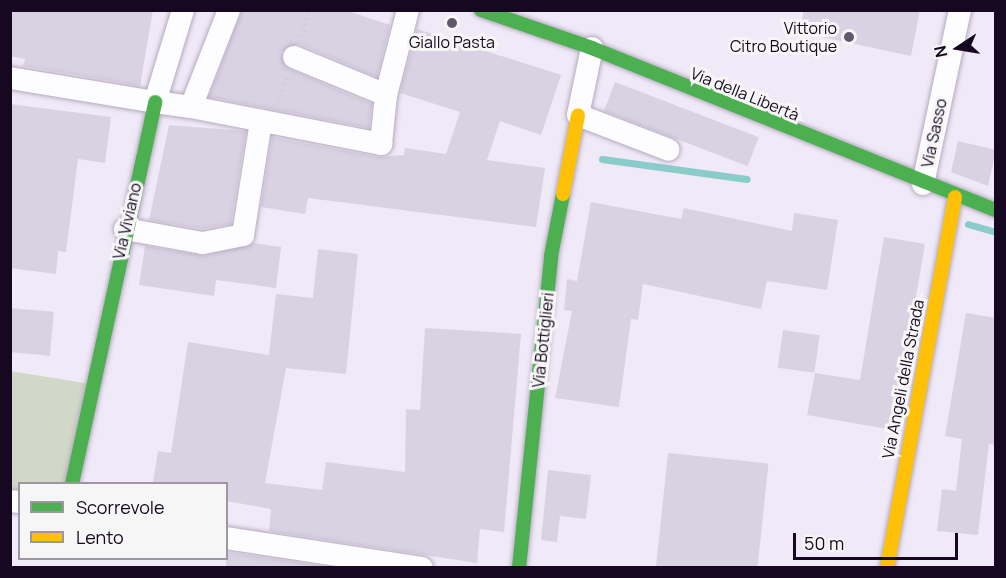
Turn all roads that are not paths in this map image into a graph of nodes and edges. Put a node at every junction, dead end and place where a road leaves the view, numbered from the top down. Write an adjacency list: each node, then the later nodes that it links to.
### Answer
1 (183, 10): 10 (street)
2 (229, 10): 11 (street)
3 (408, 10): 9 (street)
4 (481, 10): 6 (street, Via della Libertà)
5 (960, 10): 15 (street, Via Sasso)
6 (592, 48): 12 (street, Via Bottiglieri); 15 (street, Via della Libertà)
7 (294, 57): 9 (street)
8 (10, 78): 10 (street)
9 (387, 95): 13 (street)
10 (155, 102): 11 (street); 18 (street, Via Viviano)
11 (191, 107): 13 (street)
12 (578, 115): 14 (street); 22 (street, Via Bottiglieri)
13 (261, 121): 18 (street)
14 (669, 150)
15 (923, 184): 16 (street, Via della Libertà)
16 (955, 197): 17 (street, Via della Libertà); 23 (street, Via Angeli della Strada)
17 (996, 210)
18 (125, 229): 19 (street, Via Viviano)
19 (72, 482)
20 (228, 538): 21 (street)
21 (422, 567)
22 (519, 567)
23 (887, 567)

